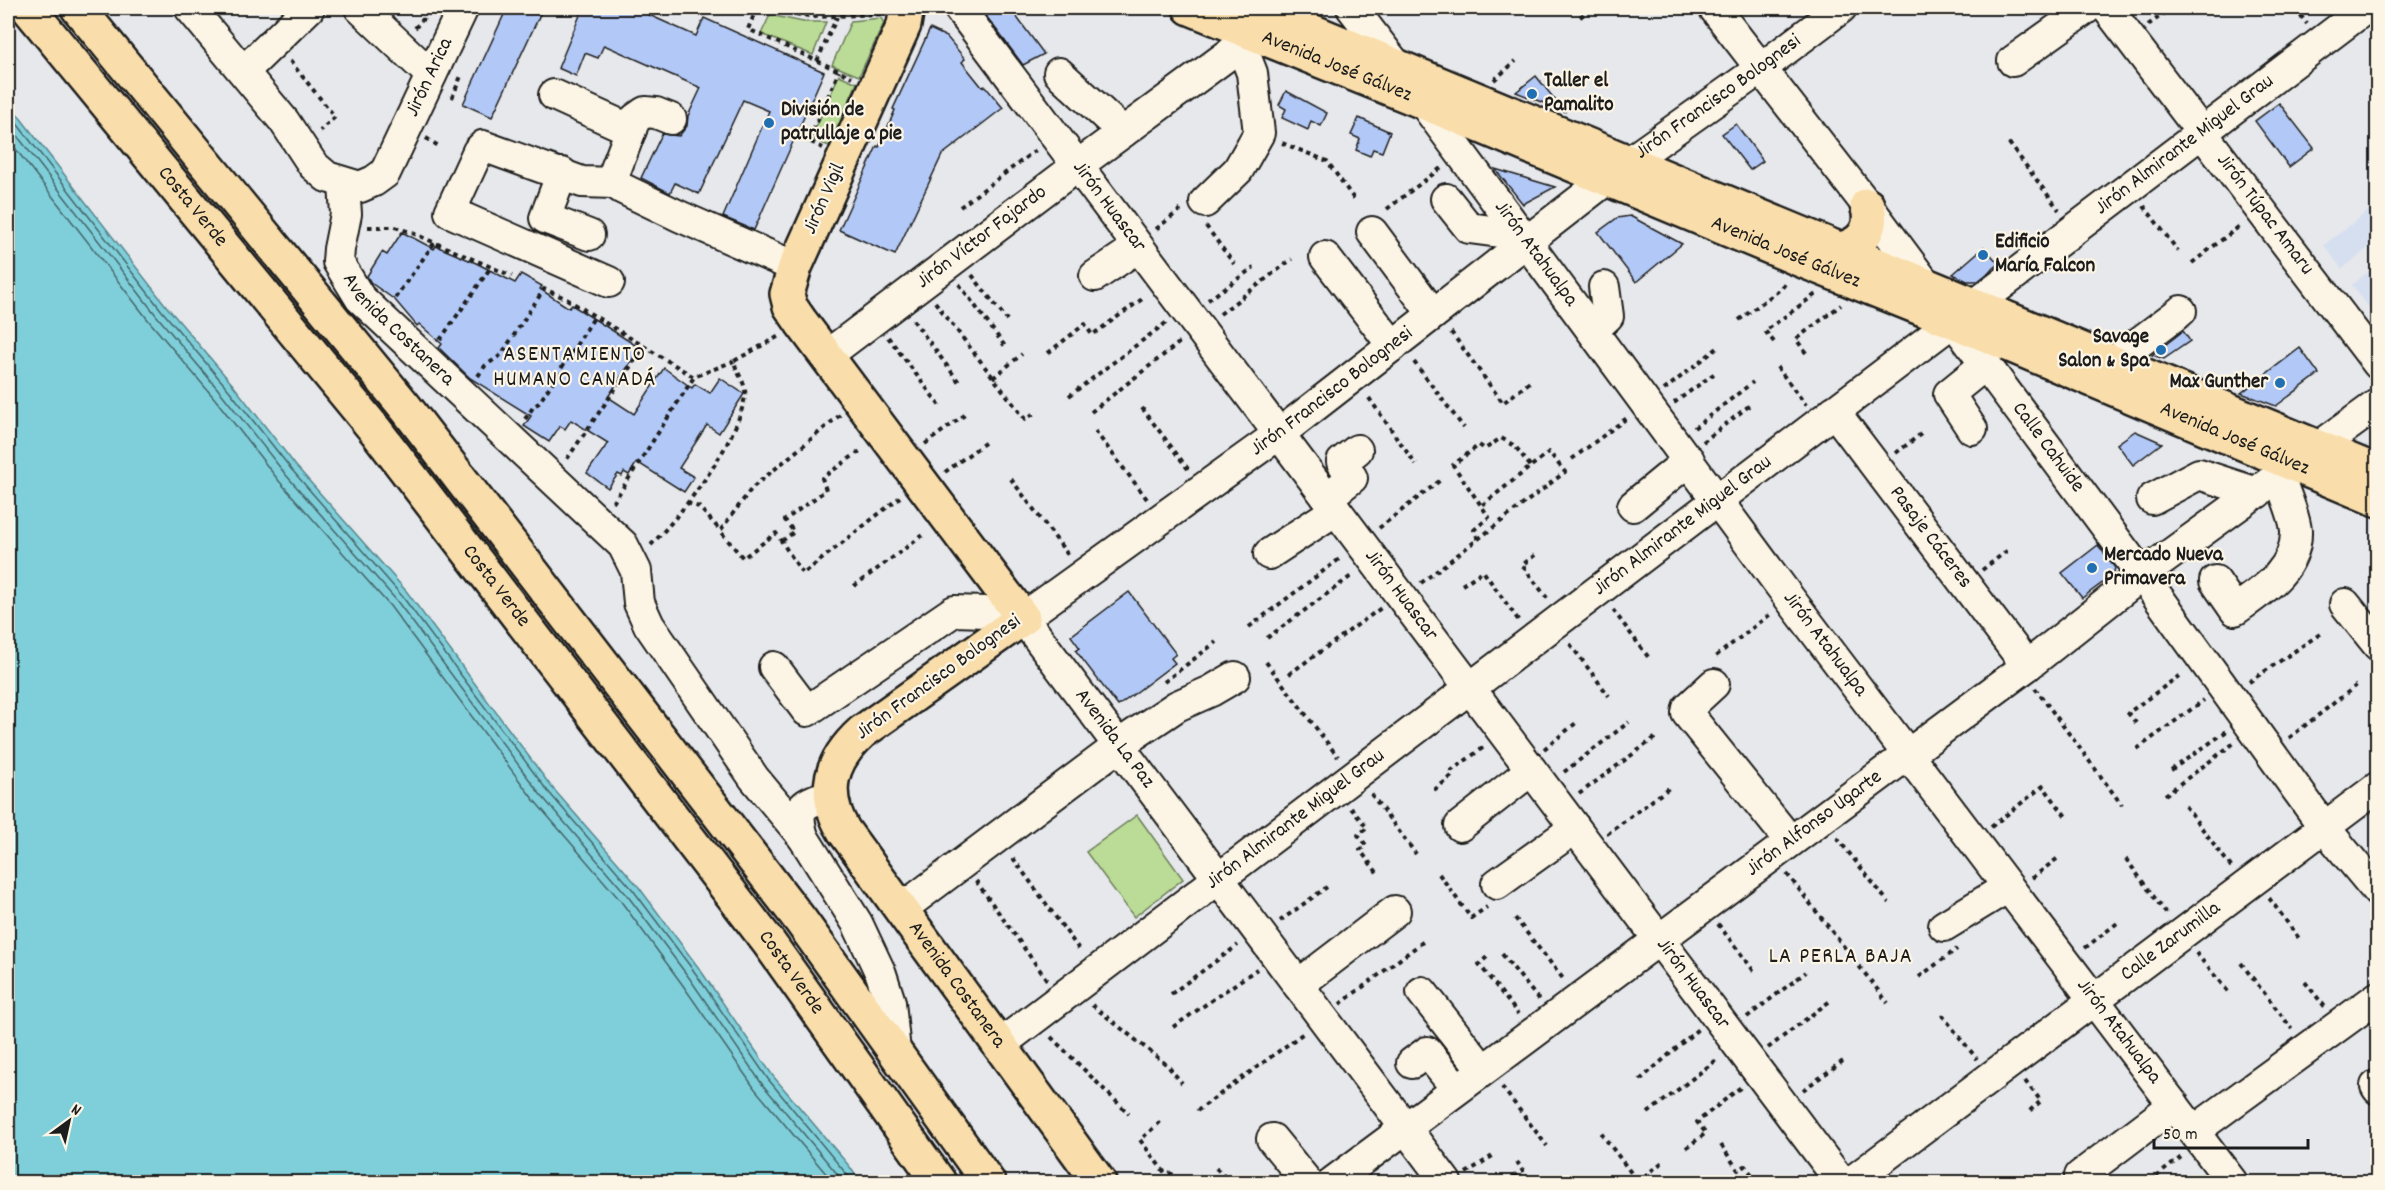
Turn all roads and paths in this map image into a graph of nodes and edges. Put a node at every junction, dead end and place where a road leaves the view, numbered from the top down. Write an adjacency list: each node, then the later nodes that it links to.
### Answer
1 (28, 8): 297 (main road, Costa Verde)
2 (78, 8): 269 (main road, Costa Verde)
3 (190, 8): 26 (street)
4 (309, 8): 21 (street)
5 (360, 8): 29 (street)
6 (463, 8): 29 (street, Jirón Arica)
7 (759, 8): 18 (path); 22 (path)
8 (959, 8): 38 (street, Jirón Huascar)
9 (1190, 8): 20 (main road, Avenida José Gálvez)
10 (1352, 8): 24 (street)
11 (1593, 8): 19 (path)
12 (1714, 8): 25 (street)
13 (1841, 8): 25 (street, Jirón Francisco Bolognesi)
14 (2087, 8): 23 (street)
15 (2107, 8): 36 (street, Jirón Túpac Amaru)
16 (2366, 8): 36 (street, Jirón Almirante Miguel Grau)
17 (896, 12): 18 (path); 73 (main road, Jirón Vigil)
18 (837, 17): 22 (path)
19 (1580, 17)
20 (1265, 22): 24 (main road, Avenida José Gálvez); 32 (main road, Avenida José Gálvez); 35 (street, Jirón Víctor Fajardo); 37 (street)
21 (275, 41): 26 (street); 41 (path)
22 (817, 61): 27 (path)
23 (2013, 62)
24 (1396, 65): 44 (main road, Avenida José Gálvez)
25 (1760, 69): 44 (street, Jirón Francisco Bolognesi); 52 (street)
26 (244, 71): 41 (street)
27 (839, 71): 30 (path); 39 (path)
28 (1059, 73): 35 (street)
29 (431, 75): 47 (street, Jirón Arica)
30 (861, 81)
31 (555, 95): 34 (street)
32 (1423, 102): 42 (street, Jirón Atahualpa); 44 (main road, Avenida José Gálvez)
33 (671, 119): 34 (street)
34 (631, 130): 46 (street)
35 (1123, 132): 43 (street, Jirón Víctor Fajardo)
36 (2201, 132): 48 (street, Jirón Almirante Miguel Grau); 54 (street, Jirón Túpac Amaru)
37 (1259, 134): 49 (path); 51 (street)
38 (1055, 135): 43 (street, Jirón Huascar); 53 (path)
39 (809, 141)
40 (2010, 142): 57 (path)
41 (302, 148): 47 (street)
42 (1461, 153): 55 (path); 59 (street, Jirón Atahualpa)
43 (1077, 166): 61 (street, Jirón Huascar); 65 (street, Jirón Víctor Fajardo)
44 (1617, 171): 59 (street, Jirón Francisco Bolognesi); 64 (main road, Avenida José Gálvez); 70 (main road, Avenida José Gálvez)
45 (562, 173): 46 (street); 58 (street); 74 (street)
46 (614, 183): 73 (street)
47 (344, 184): 83 (street, Avenida Costanera)
48 (2129, 186): 57 (street, Jirón Almirante Miguel Grau); 62 (path)
49 (1354, 199)
50 (1446, 199): 59 (street)
51 (1197, 203): 61 (path); 67 (path)
52 (1867, 205): 70 (main road); 76 (street)
53 (960, 207)
54 (2260, 210): 66 (path); 103 (street, Jirón Túpac Amaru)
55 (1379, 221): 87 (street)
56 (358, 226): 60 (path)
57 (2073, 230): 81 (street, Jirón Almirante Miguel Grau)
58 (589, 235)
59 (1525, 238): 87 (street, Jirón Francisco Bolognesi); 88 (street, Jirón Atahualpa)
60 (435, 242): 68 (path); 83 (path)
61 (1137, 246): 72 (street); 75 (street, Jirón Huascar)
62 (2178, 251)
63 (1325, 258): 97 (street)
64 (1801, 260): 70 (main road, Avenida José Gálvez); 86 (path)
65 (952, 261): 78 (street, Jirón Víctor Fajardo); 85 (path); 93 (path)
66 (2192, 263)
67 (1234, 264)
68 (491, 267): 71 (path); 99 (path)
69 (1254, 267): 79 (path)
70 (1848, 270): 76 (main road, Avenida José Gálvez); 81 (main road, Avenida José Gálvez); 90 (path); 95 (path)
71 (512, 276)
72 (1095, 276)
73 (791, 280): 98 (main road, Avenida La Paz)
74 (609, 282)
75 (1165, 282): 79 (street, Jirón Huascar); 94 (path)
76 (1927, 285): 81 (main road, Avenida José Gálvez)
77 (1605, 287): 88 (street)
78 (910, 292): 84 (street, Jirón Víctor Fajardo); 107 (path); 108 (path)
79 (1186, 311): 112 (path); 126 (street, Jirón Huascar)
80 (2181, 311): 101 (street)
81 (1963, 313): 101 (main road, Avenida José Gálvez); 102 (street, Calle Cahuide); 122 (street, Jirón Almirante Miguel Grau); 139 (main road, Avenida José Gálvez)
82 (595, 316): 91 (path); 111 (path); 128 (path)
83 (380, 319): 99 (street, Avenida Costanera)
84 (874, 320): 98 (street, Jirón Víctor Fajardo); 115 (path)
85 (1007, 320)
86 (1739, 320)
87 (1442, 323): 97 (street, Jirón Francisco Bolognesi); 109 (path)
88 (1593, 330): 118 (street, Jirón Atahualpa)
89 (786, 332): 100 (path)
90 (1774, 342)
91 (644, 346): 106 (path); 141 (path)
92 (1720, 346): 118 (path)
93 (1007, 349)
94 (1048, 353)
95 (1806, 353)
96 (1022, 354): 107 (path)
97 (1403, 354): 123 (path); 126 (street, Jirón Francisco Bolognesi)
98 (826, 356): 142 (main road, Avenida La Paz)
99 (426, 361): 111 (street, Avenida Costanera)
100 (734, 361): 106 (path); 149 (path)
101 (2113, 363): 139 (main road, Avenida José Gálvez)
102 (1986, 364): 124 (street); 163 (street, Calle Cahuide)
103 (2378, 364)
104 (1777, 367): 122 (path)
105 (1715, 373): 118 (path)
106 (694, 377): 153 (path)
107 (993, 378): 120 (path)
108 (959, 382)
109 (1530, 382)
110 (1753, 382): 133 (path)
111 (463, 396): 128 (street, Avenida Costanera)
112 (1069, 396)
113 (1369, 398): 135 (path)
114 (2378, 404): 139 (street, Jirón Alfonso Ugarte)
115 (940, 405)
116 (1750, 405): 133 (path)
117 (1142, 408): 138 (path)
118 (1652, 409): 133 (street, Jirón Atahualpa); 134 (path)
119 (843, 412): 154 (path)
120 (1035, 413)
121 (966, 414): 130 (path)
122 (1826, 417): 137 (street, Pasaje Cáceres); 145 (street, Jirón Almirante Miguel Grau)
123 (1464, 428)
124 (1972, 429)
125 (1095, 430): 147 (path)
126 (1279, 434): 150 (street, Jirón Huascar); 171 (street, Jirón Francisco Bolognesi)
127 (1921, 434): 137 (path)
128 (509, 439): 141 (street, Avenida Costanera)
129 (986, 442): 142 (path)
130 (921, 446)
131 (866, 447): 157 (path)
132 (1357, 450): 150 (street)
133 (1683, 452): 145 (street, Jirón Atahualpa); 152 (street)
134 (1572, 459)
135 (1416, 465)
136 (1531, 467): 151 (path); 151 (path); 156 (path)
137 (1876, 468): 182 (street, Pasaje Cáceres)
138 (1188, 469)
139 (2287, 471): 140 (main road, Avenida José Gálvez); 146 (street); 148 (main road, Avenida José Gálvez); 163 (street, Jirón Alfonso Ugarte); 164 (street)
140 (2378, 472)
141 (550, 477): 153 (street, Avenida Costanera)
142 (932, 478): 157 (path); 171 (main road, Avenida La Paz)
143 (1011, 478): 162 (path)
144 (1442, 478): 158 (path)
145 (1718, 499): 167 (street, Jirón Almirante Miguel Grau); 169 (street, Jirón Atahualpa)
146 (2152, 499)
147 (1147, 500)
148 (2378, 500)
149 (687, 503): 154 (path); 161 (path)
150 (1331, 504): 158 (street, Jirón Huascar); 159 (street)
151 (1481, 506): 156 (path)
152 (1633, 506)
153 (598, 522): 161 (street, Avenida Costanera)
154 (720, 531): 157 (path)
155 (927, 531): 166 (path)
156 (1478, 539): 168 (path)
157 (782, 541)
158 (1367, 551): 168 (street, Jirón Huascar); 172 (path); 175 (path)
159 (1269, 555)
160 (1535, 555): 173 (path)
161 (630, 557): 213 (street)
162 (1071, 558)
163 (2142, 575): 179 (street, Calle Cahuide); 182 (street, Jirón Alfonso Ugarte)
164 (2215, 581)
165 (1462, 585): 173 (path)
166 (854, 586)
167 (1599, 590): 173 (street, Jirón Almirante Miguel Grau); 178 (path)
168 (1400, 596): 184 (path); 188 (street, Jirón Huascar)
169 (1790, 599): 183 (path); 198 (street, Jirón Atahualpa)
170 (2345, 604): 177 (street)
171 (1017, 622): 181 (street); 196 (street, Avenida La Paz); 202 (main road, Jirón Francisco Bolognesi)
172 (1249, 627)
173 (1550, 627): 188 (street, Jirón Almirante Miguel Grau); 189 (path)
174 (2320, 634): 190 (path)
175 (1267, 638)
176 (1216, 642): 186 (path)
177 (2378, 645)
178 (1649, 658)
179 (2203, 658): 190 (street, Calle Cahuide); 193 (path)
180 (1266, 662): 200 (path)
181 (774, 667)
182 (2024, 668): 198 (street, Jirón Alfonso Ugarte); 207 (path)
183 (1715, 670): 215 (street)
184 (1289, 674)
185 (1235, 677): 196 (street)
186 (1162, 684)
187 (2357, 685): 190 (path)
188 (1469, 688): 194 (street, Jirón Huascar); 200 (street, Jirón Almirante Miguel Grau)
189 (1609, 696)
190 (2244, 716): 197 (path); 199 (path); 205 (path); 212 (street, Calle Cahuide)
191 (1629, 722): 206 (path)
192 (1576, 723): 206 (path)
193 (2136, 723)
194 (1503, 733): 204 (path); 206 (street, Jirón Huascar)
195 (1656, 736): 206 (path)
196 (1119, 746): 220 (street); 222 (street, Avenida La Paz)
197 (2137, 749)
198 (1907, 753): 209 (street, Jirón Alfonso Ugarte); 214 (street, Jirón Atahualpa)
199 (2171, 770)
200 (1349, 780): 216 (path); 221 (path); 222 (street, Jirón Almirante Miguel Grau)
201 (2378, 787): 212 (street, Calle Zarumilla)
202 (831, 788): 213 (street); 230 (main road, Avenida Costanera)
203 (1669, 788): 206 (path)
204 (1434, 790)
205 (2165, 795)
206 (1554, 801): 211 (street); 224 (street); 237 (street, Jirón Huascar)
207 (2122, 805)
208 (2185, 806): 223 (path)
209 (1820, 818): 215 (street, Jirón Alfonso Ugarte); 228 (path)
210 (2068, 819): 214 (path)
211 (1460, 826)
212 (2324, 827): 223 (street, Calle Zarumilla); 225 (street, Calle Cahuide)
213 (802, 837): 269 (street)
214 (1972, 840): 227 (street, Jirón Atahualpa)
215 (1781, 848): 229 (street, Jirón Alfonso Ugarte); 258 (path)
216 (1416, 854)
217 (1013, 858): 250 (path)
218 (2058, 858): 227 (path)
219 (2126, 860): 236 (path)
220 (964, 864): 230 (street); 250 (path)
221 (1379, 875)
222 (1218, 879): 249 (street, Avenida La Paz); 250 (street, Jirón Almirante Miguel Grau)
223 (2250, 882): 236 (street, Calle Zarumilla); 239 (path)
224 (1497, 884)
225 (2375, 886)
226 (1327, 887): 234 (path)
227 (2010, 890): 235 (street); 243 (street, Jirón Atahualpa)
228 (1889, 903)
229 (1704, 905): 237 (street, Jirón Alfonso Ugarte); 246 (path)
230 (900, 910): 267 (main road, Avenida Costanera)
231 (1395, 911): 249 (street)
232 (1515, 918): 255 (path)
233 (2120, 921): 243 (path)
234 (1274, 924)
235 (1944, 926)
236 (2181, 934): 253 (path); 256 (street, Calle Zarumilla)
237 (1658, 939): 255 (street, Jirón Alfonso Ugarte); 266 (street, Jirón Huascar)
238 (1424, 941): 259 (path)
239 (2301, 941)
240 (1239, 944): 252 (path)
241 (1502, 954): 262 (path)
242 (1487, 957): 262 (path)
243 (2065, 963): 256 (street, Jirón Atahualpa)
244 (2241, 963): 268 (path)
245 (1258, 968): 264 (path)
246 (1754, 971)
247 (1806, 972): 266 (path)
248 (2305, 981): 263 (path)
249 (1298, 985): 284 (street, Avenida La Paz)
250 (1076, 987): 261 (street, Jirón Almirante Miguel Grau); 275 (path)
251 (1422, 992): 272 (street)
252 (1170, 994)
253 (2230, 994)
254 (2378, 997): 263 (street)
255 (1579, 999): 262 (street, Jirón Alfonso Ugarte)
256 (2093, 1000): 273 (street, Calle Zarumilla); 277 (street, Jirón Atahualpa)
257 (1830, 1001): 266 (path)
258 (1888, 1003)
259 (1335, 1008)
260 (1942, 1015): 273 (path)
261 (1034, 1019): 267 (street, Jirón Almirante Miguel Grau); 282 (path)
262 (1543, 1025): 272 (street, Jirón Alfonso Ugarte)
263 (2338, 1025): 268 (street)
264 (1173, 1027)
265 (1306, 1031): 279 (path)
266 (1738, 1045): 274 (path); 278 (street, Jirón Huascar); 280 (path); 290 (path)
267 (998, 1046): 299 (main road, Avenida Costanera)
268 (2306, 1048): 286 (street)
269 (896, 1052): 298 (main road, Costa Verde)
270 (1843, 1060): 278 (path)
271 (1412, 1063): 276 (street)
272 (1485, 1068): 276 (street, Jirón Alfonso Ugarte); 289 (path)
273 (2000, 1070): 281 (path); 308 (street, Calle Zarumilla)
274 (1640, 1080)
275 (1182, 1083)
276 (1457, 1089): 284 (street, Jirón Alfonso Ugarte)
277 (2174, 1105): 286 (street, Jirón Atahualpa); 295 (street)
278 (1783, 1106): 307 (street, Jirón Huascar)
279 (1197, 1111)
280 (1648, 1113)
281 (2027, 1113)
282 (1129, 1114)
283 (1160, 1122): 300 (path)
284 (1405, 1128): 296 (street, Avenida La Paz); 303 (street, Jirón Alfonso Ugarte)
285 (1601, 1133): 305 (path)
286 (2198, 1136): 309 (path); 310 (street, Jirón Atahualpa)
287 (1272, 1138): 302 (street)
288 (1721, 1145): 306 (path)
289 (1547, 1146)
290 (1686, 1148)
291 (1494, 1155): 296 (path)
292 (1664, 1161): 305 (path)
293 (1517, 1162): 304 (path)
294 (1216, 1168): 301 (path)
295 (2080, 1176)
296 (1453, 1180)
297 (939, 1182)
298 (988, 1182)
299 (1099, 1182)
300 (1178, 1182)
301 (1230, 1182)
302 (1307, 1182)
303 (1333, 1182)
304 (1506, 1182)
305 (1638, 1182)
306 (1758, 1182)
307 (1841, 1182)
308 (1851, 1182)
309 (2149, 1182)
310 (2232, 1182)

